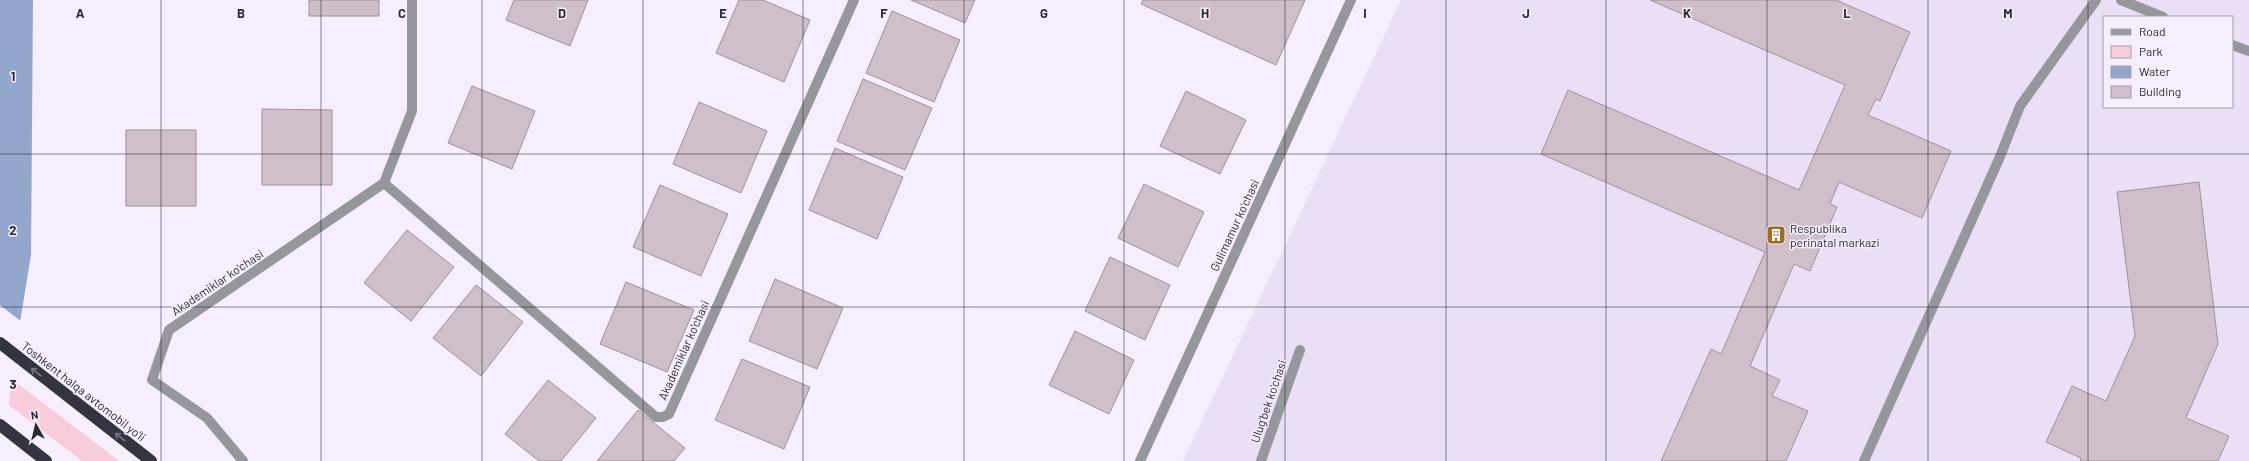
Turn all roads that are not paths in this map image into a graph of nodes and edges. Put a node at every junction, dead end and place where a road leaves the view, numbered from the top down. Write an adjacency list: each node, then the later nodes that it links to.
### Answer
1 (412, 0): 9 (street)
2 (854, 0): 9 (street, Akademiklar ko'chasi)
3 (1351, 0): 16 (street, Gulimamur ko'chasi)
4 (2096, 0): 18 (street)
5 (2121, 0): 6 (street)
6 (2161, 16)
7 (2233, 44): 8 (street)
8 (2249, 51)
9 (384, 183): 15 (street, Akademiklar ko'chasi)
10 (0, 343): 14 (highway, Toshkent halqa avtomobil yo'li, one-way to 10)
11 (1300, 350): 17 (street, Ulug'bek ko'chasi)
12 (0, 425): 13 (highway)
13 (46, 461)
14 (151, 461)
15 (244, 461)
16 (1140, 461)
17 (1261, 461)
18 (1864, 461)

